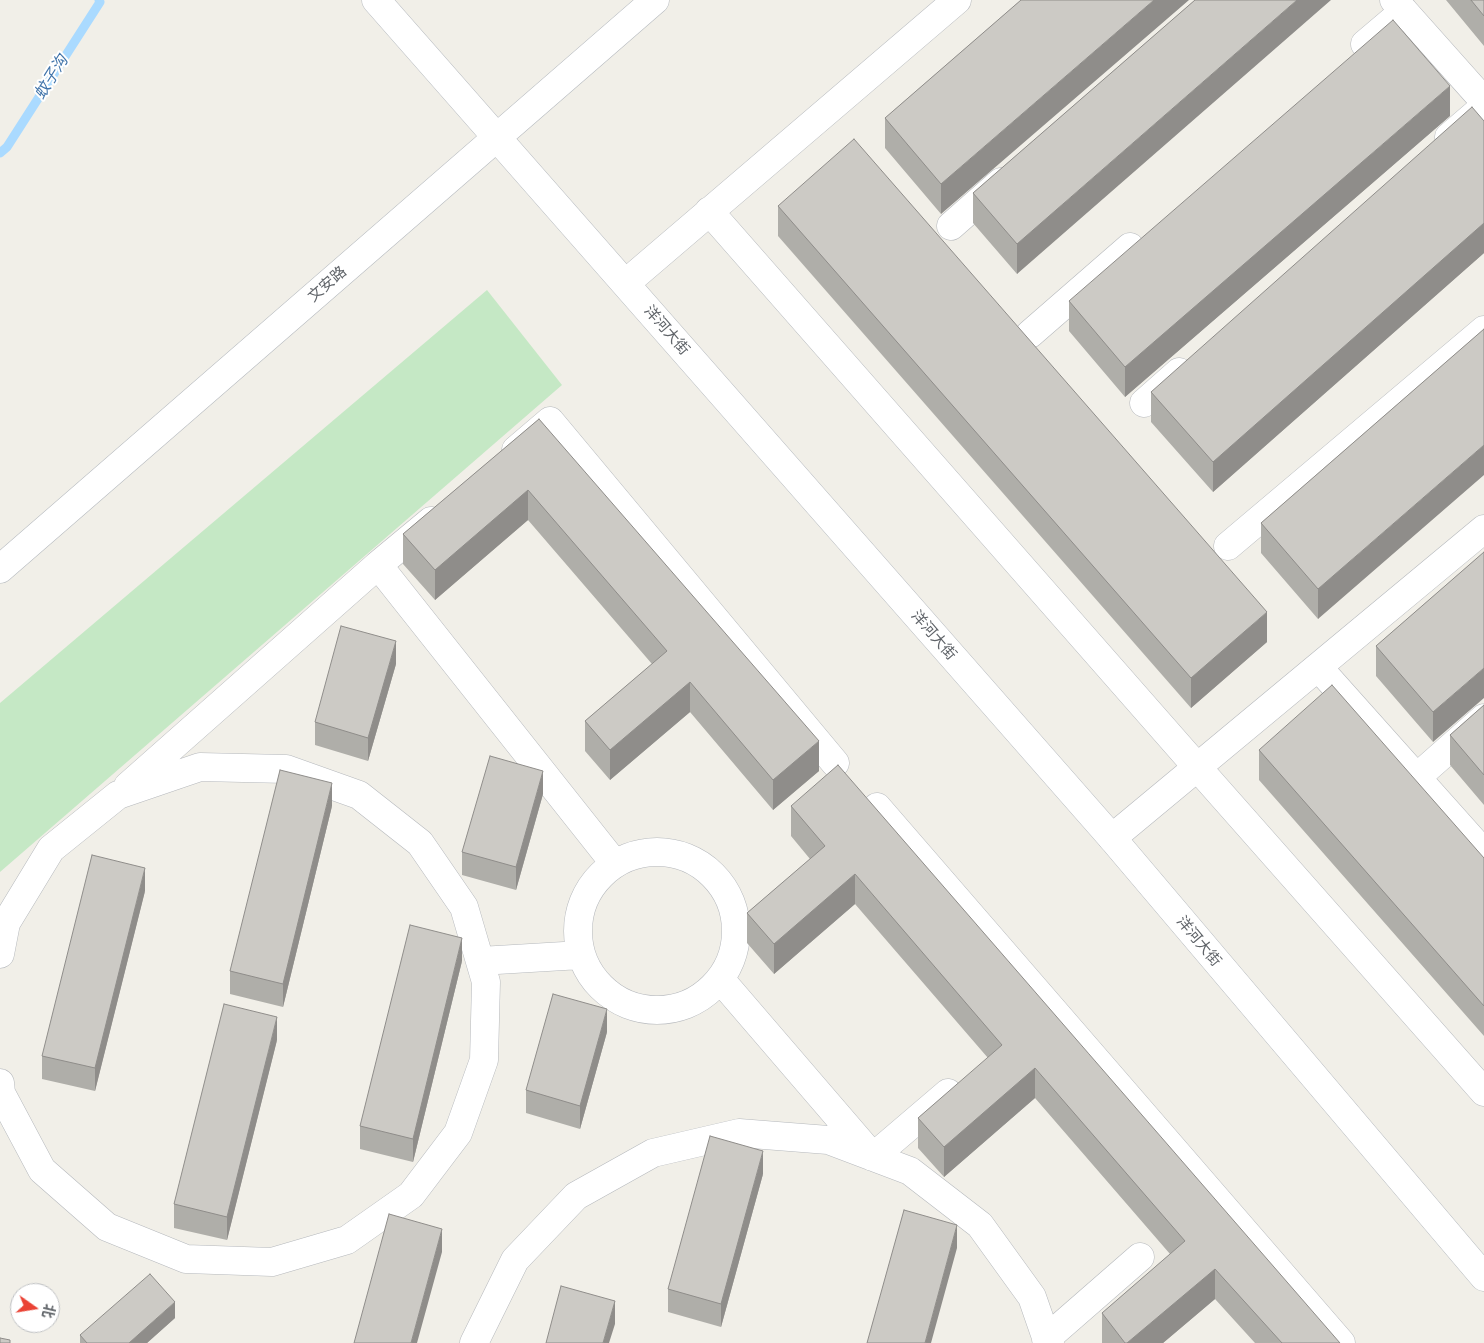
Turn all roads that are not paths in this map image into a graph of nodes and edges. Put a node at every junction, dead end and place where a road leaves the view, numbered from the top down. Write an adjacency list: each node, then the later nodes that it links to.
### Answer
1 (376, 0): 8 (street, 洋河大街)
2 (654, 0): 8 (street, 文安路)
3 (957, 0): 11 (street)
4 (1399, 5): 5 (street); 6 (street)
5 (1344, 62)
6 (1484, 101)
7 (1484, 107): 9 (street)
8 (497, 136): 14 (street, 洋河大街); 24 (street, 文安路)
9 (1432, 152)
10 (1017, 168): 12 (street)
11 (709, 211): 14 (street); 28 (street)
12 (950, 226)
13 (1150, 230): 16 (street)
14 (626, 283): 32 (street, 洋河大街)
15 (1484, 330): 22 (street)
16 (1030, 334)
17 (1196, 358): 18 (street)
18 (1144, 403)
19 (498, 464): 27 (street)
20 (446, 508): 23 (street)
21 (1484, 529): 25 (street)
22 (1228, 546)
23 (378, 564): 30 (street); 35 (street)
24 (0, 569)
25 (1318, 667): 28 (street); 29 (street)
26 (1484, 718): 29 (street)
27 (835, 763)
28 (1197, 767): 32 (street); 45 (street)
29 (1416, 778): 34 (street)
30 (118, 795): 33 (street); 41 (street)
31 (877, 807): 51 (street)
32 (1112, 838): 48 (street, 洋河大街)
33 (51, 849): 36 (street); 39 (street)
34 (1484, 854)
35 (615, 864): 38 (street); 40 (street)
36 (0, 896)
37 (758, 908): 38 (street)
38 (736, 927): 42 (street)
39 (0, 954)
40 (581, 956): 41 (street); 42 (street)
41 (480, 961): 44 (street)
42 (720, 979): 46 (street)
43 (965, 1079): 46 (street)
44 (0, 1083)
45 (1484, 1092)
46 (873, 1157): 49 (street); 50 (street)
47 (1140, 1257): 49 (street)
48 (1484, 1277)
49 (1048, 1342)
50 (474, 1343)
51 (1342, 1343)

